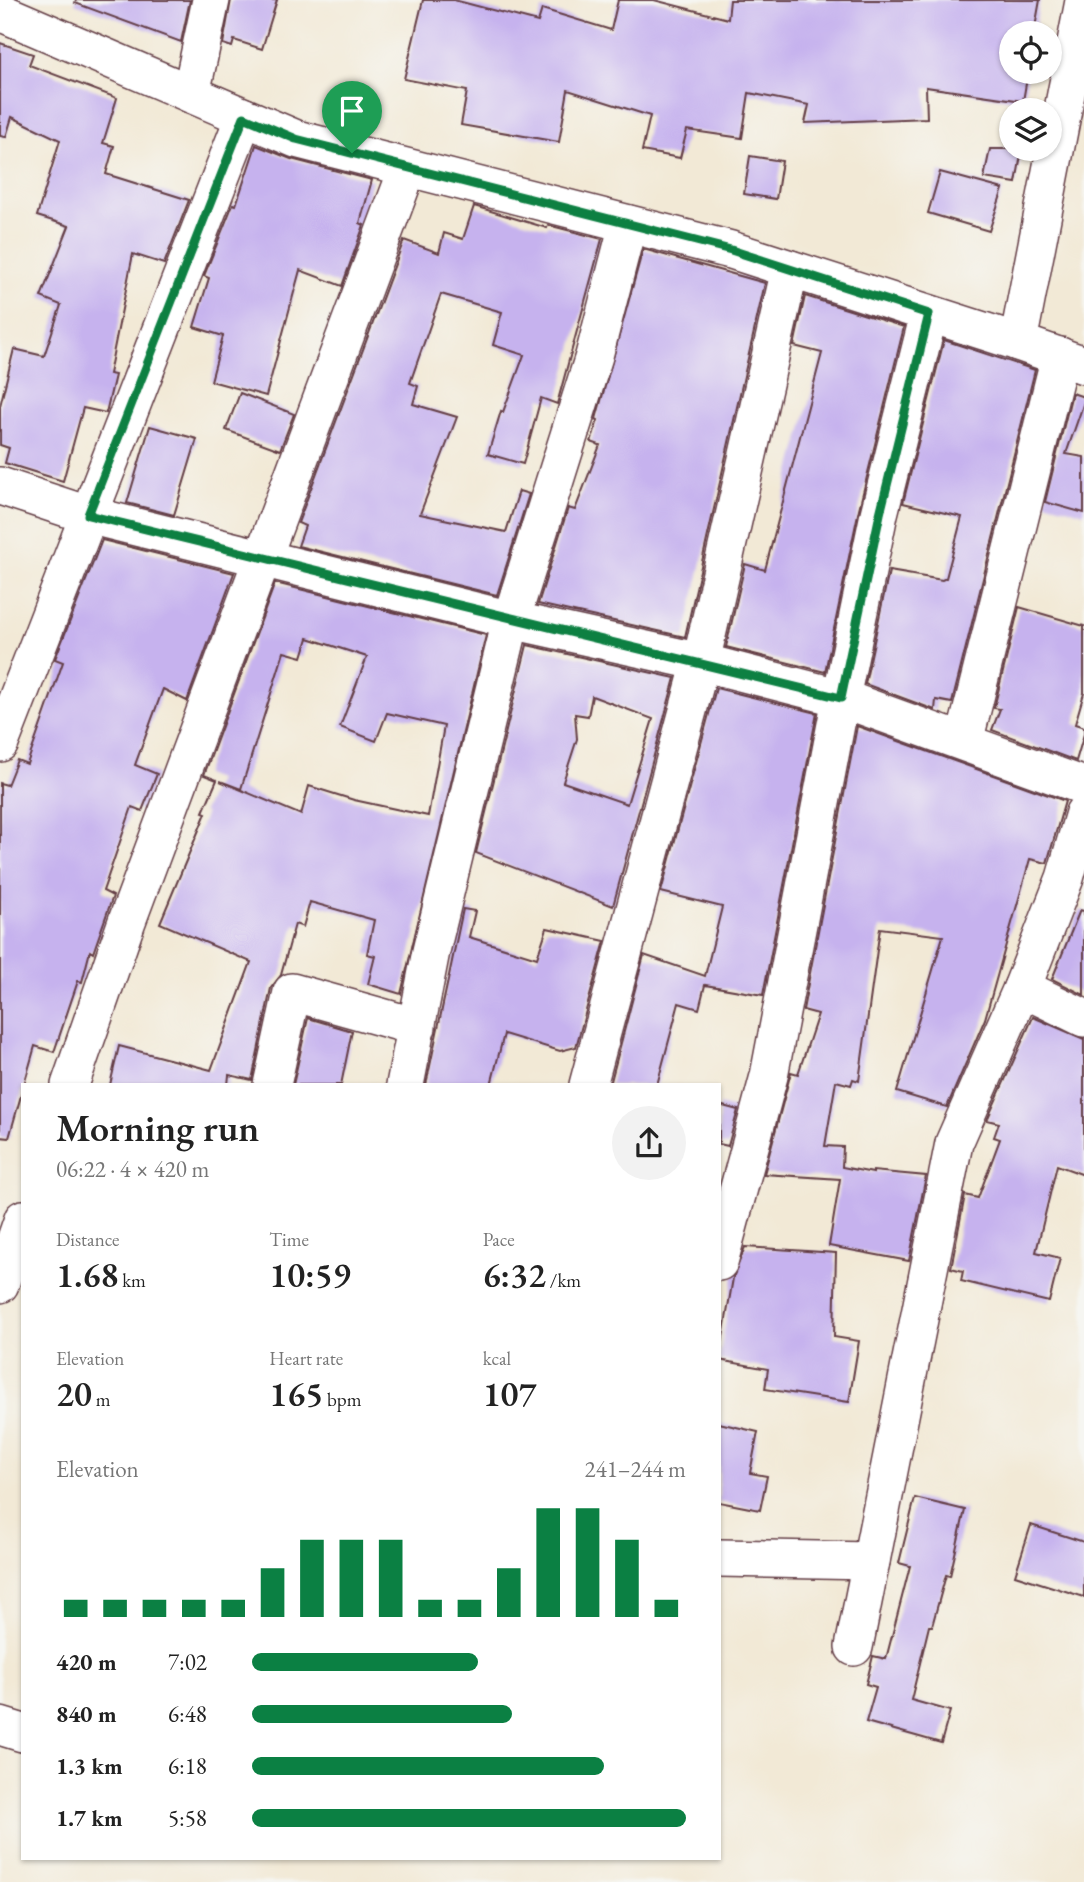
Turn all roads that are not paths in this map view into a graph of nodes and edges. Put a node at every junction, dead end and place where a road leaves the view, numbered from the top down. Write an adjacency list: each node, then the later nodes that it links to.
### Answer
1 (211, 0): 4 (street)
2 (0, 12): 4 (street)
3 (1082, 20): 10 (street)
4 (191, 94): 5 (street)
5 (244, 117): 6 (street); 13 (street)
6 (408, 167): 7 (street); 14 (street)
7 (628, 224): 8 (street); 15 (street)
8 (790, 269): 9 (street); 16 (street)
9 (929, 314): 10 (street); 17 (street)
10 (1018, 342): 11 (street)
11 (1072, 361): 19 (street)
12 (0, 486): 13 (street)
13 (88, 515): 14 (street); 18 (street)
14 (263, 559): 15 (street); 25 (street)
15 (511, 620): 16 (street); 24 (street)
16 (701, 662): 17 (street); 28 (street)
17 (841, 698): 19 (street); 30 (street)
18 (0, 743)
19 (964, 743): 20 (street)
20 (1084, 786)
21 (1084, 813): 22 (street)
22 (1022, 988): 23 (street); 33 (street)
23 (1084, 1018)
24 (417, 1027): 26 (street); 27 (street)
25 (70, 1083)
26 (272, 1083)
27 (405, 1083)
28 (589, 1083)
29 (21, 1225): 31 (street)
30 (721, 1255)
31 (0, 1284)
32 (721, 1558): 33 (street)
33 (871, 1561): 34 (street)
34 (854, 1647)
35 (0, 1726): 36 (street)
36 (21, 1732)

